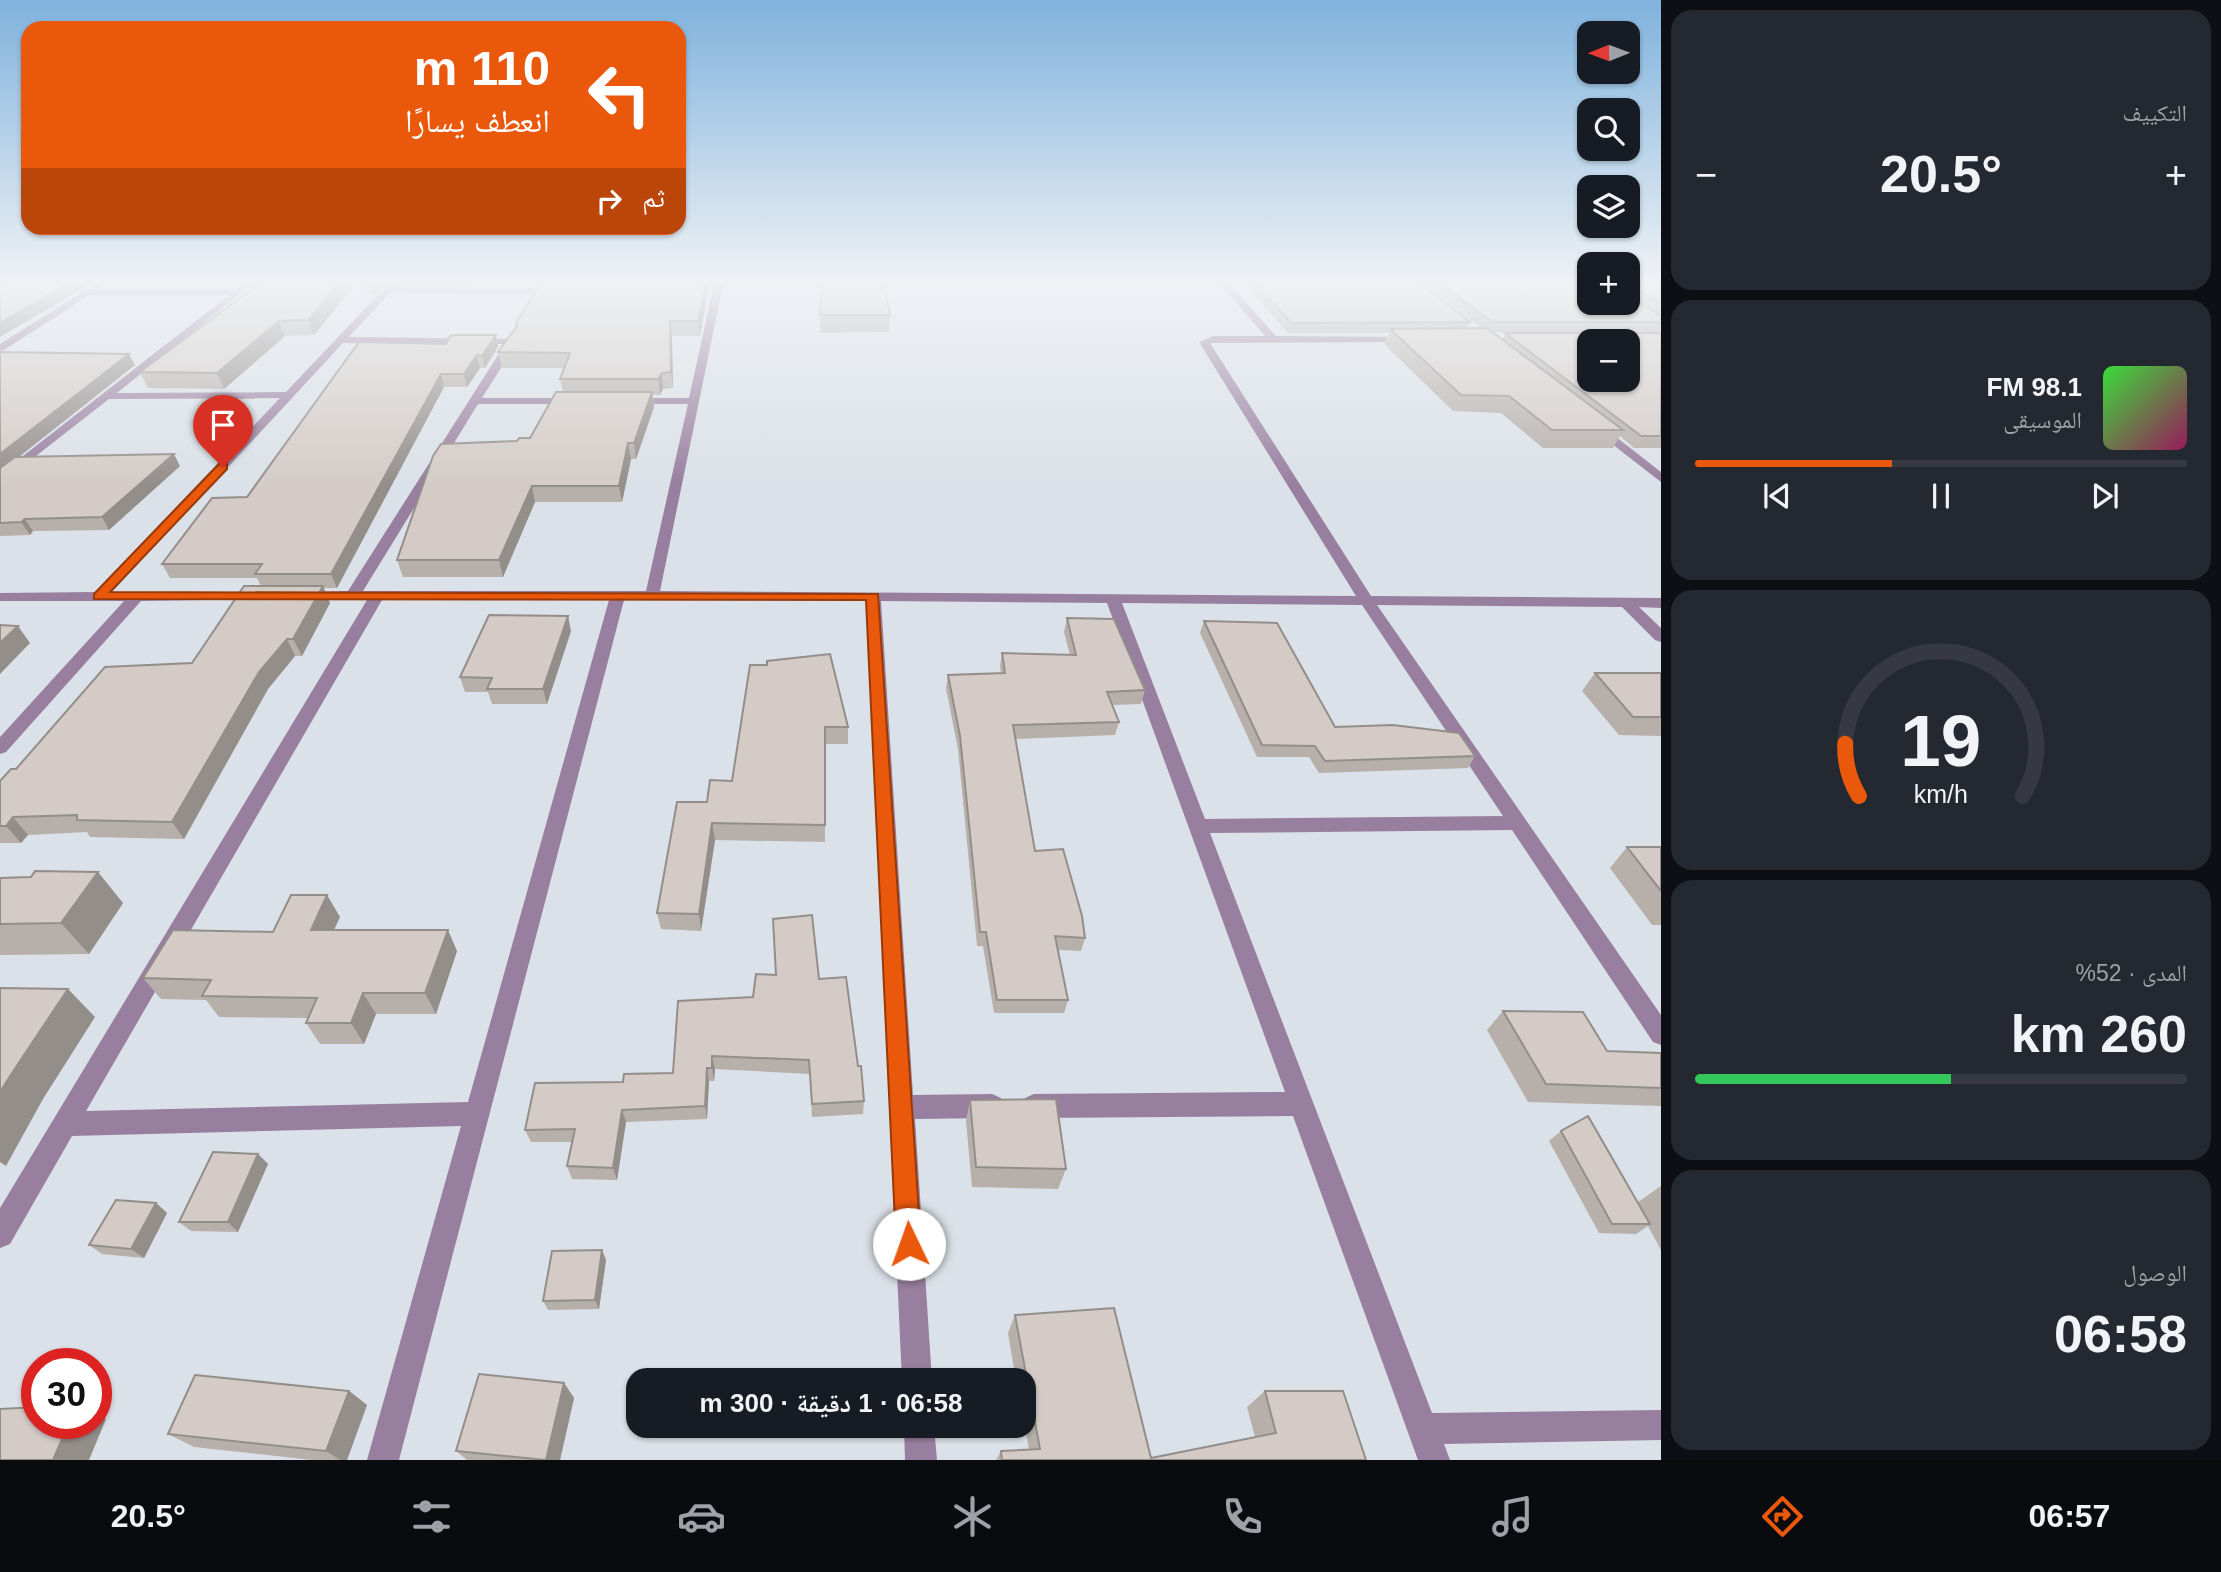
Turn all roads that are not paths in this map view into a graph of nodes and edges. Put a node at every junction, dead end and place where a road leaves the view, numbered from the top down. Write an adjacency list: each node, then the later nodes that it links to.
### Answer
1 (167, 348): 9 (street)
2 (335, 348): 11 (street)
3 (507, 348): 12 (street)
4 (705, 348): 15 (street)
5 (1208, 348): 28 (street)
6 (0, 357): 7 (street)
7 (13, 357)
8 (130, 357): 9 (street)
9 (156, 357): 10 (street)
10 (106, 396): 11 (street); 18 (street)
11 (289, 396): 26 (street)
12 (473, 401): 13 (street); 22 (street)
13 (584, 401)
14 (625, 401): 15 (street)
15 (694, 401): 20 (street)
16 (1588, 421): 17 (street)
17 (1661, 478)
18 (0, 480)
19 (618, 595): 20 (street); 23 (street); 38 (street)
20 (652, 595): 24 (street)
21 (137, 596): 22 (street); 26 (street); 32 (street)
22 (353, 596): 23 (street)
23 (377, 596): 39 (street)
24 (873, 596): 27 (street); 37 (street)
25 (0, 597): 26 (street)
26 (99, 597)
27 (1113, 598): 28 (street); 34 (street)
28 (1367, 601): 29 (street); 33 (street)
29 (1625, 602): 30 (street); 31 (street)
30 (1661, 603)
31 (1661, 637)
32 (0, 748)
33 (1518, 823): 34 (street); 35 (street)
34 (1198, 827): 36 (street)
35 (1661, 1034)
36 (1301, 1104): 37 (street); 43 (street)
37 (901, 1107): 41 (street)
38 (478, 1114): 39 (street); 45 (street)
39 (66, 1125): 40 (street)
40 (0, 1234)
41 (916, 1368)
42 (1661, 1425): 43 (street)
43 (1423, 1429): 47 (street)
44 (920, 1438): 46 (street)
45 (383, 1460)
46 (921, 1460)
47 (1434, 1460)

